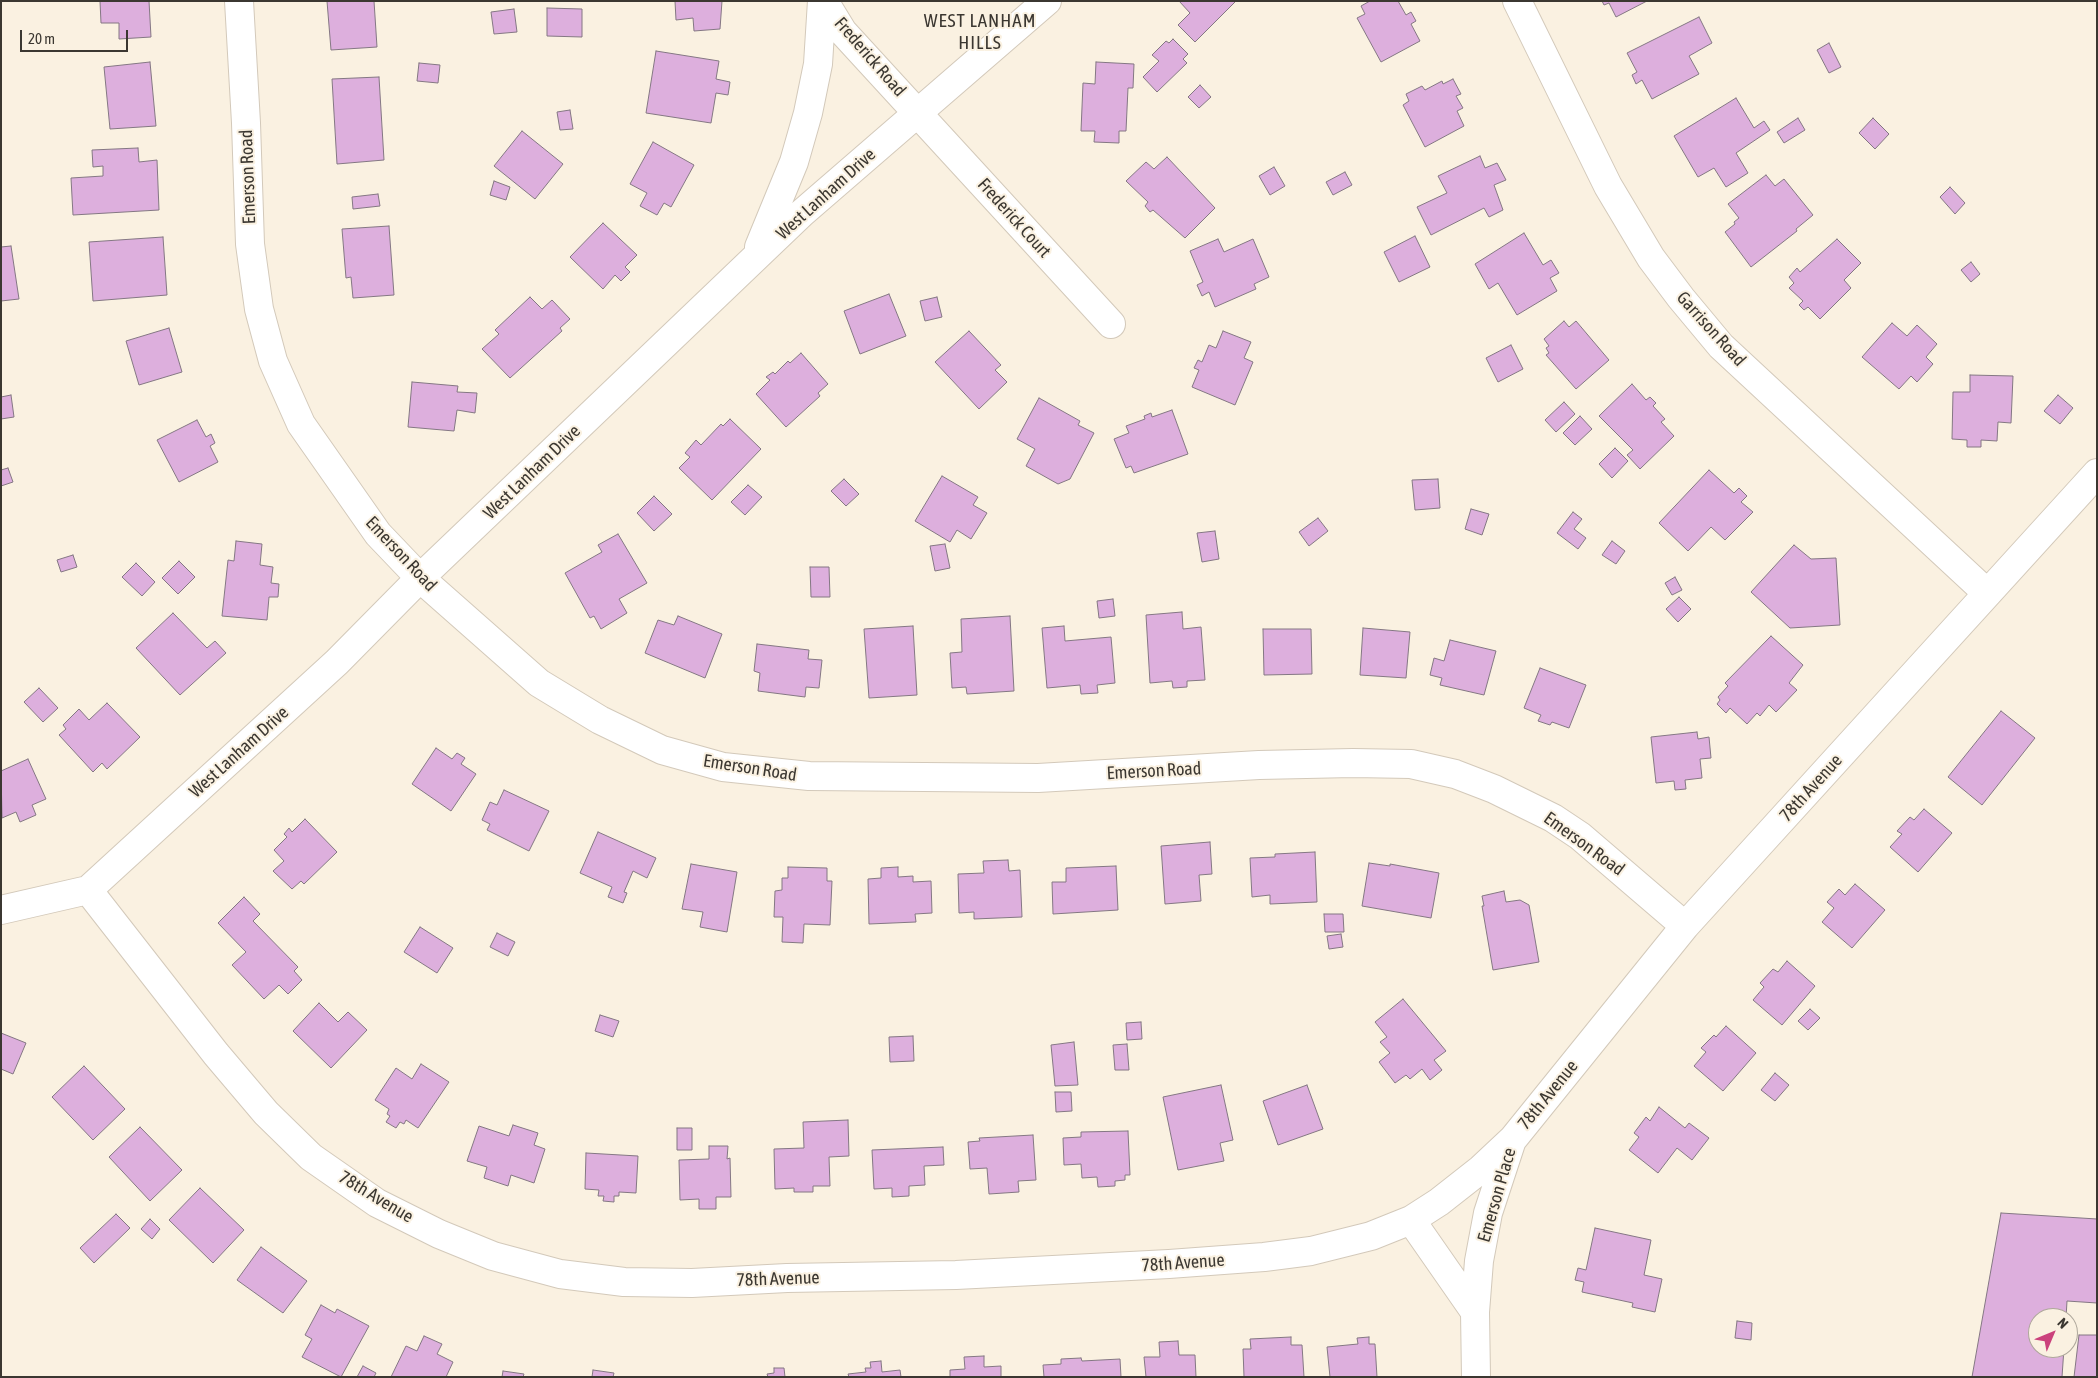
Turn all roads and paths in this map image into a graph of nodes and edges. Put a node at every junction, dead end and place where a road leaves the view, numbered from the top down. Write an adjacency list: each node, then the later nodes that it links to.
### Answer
1 (239, 1): 9 (street, Emerson Road)
2 (823, 1): 5 (street, Frederick Road); 6 (street)
3 (1047, 1): 5 (street, West Lanham Drive)
4 (1517, 1): 10 (street, Garrison Road)
5 (917, 112): 6 (street, West Lanham Drive); 7 (street, Frederick Court)
6 (754, 260): 9 (street, West Lanham Drive)
7 (1111, 324)
8 (2097, 473): 10 (street, 78th Avenue)
9 (420, 578): 11 (street, West Lanham Drive); 13 (street, Emerson Road)
10 (1987, 593): 13 (street, 78th Avenue)
11 (88, 890): 12 (street, West Lanham Drive); 15 (street, 78th Avenue)
12 (1, 910)
13 (1685, 926): 14 (street, 78th Avenue)
14 (1513, 1139): 15 (street, 78th Avenue); 16 (street, Emerson Place)
15 (1411, 1220): 16 (street)
16 (1475, 1312): 17 (street, Emerson Place)
17 (1476, 1377)

